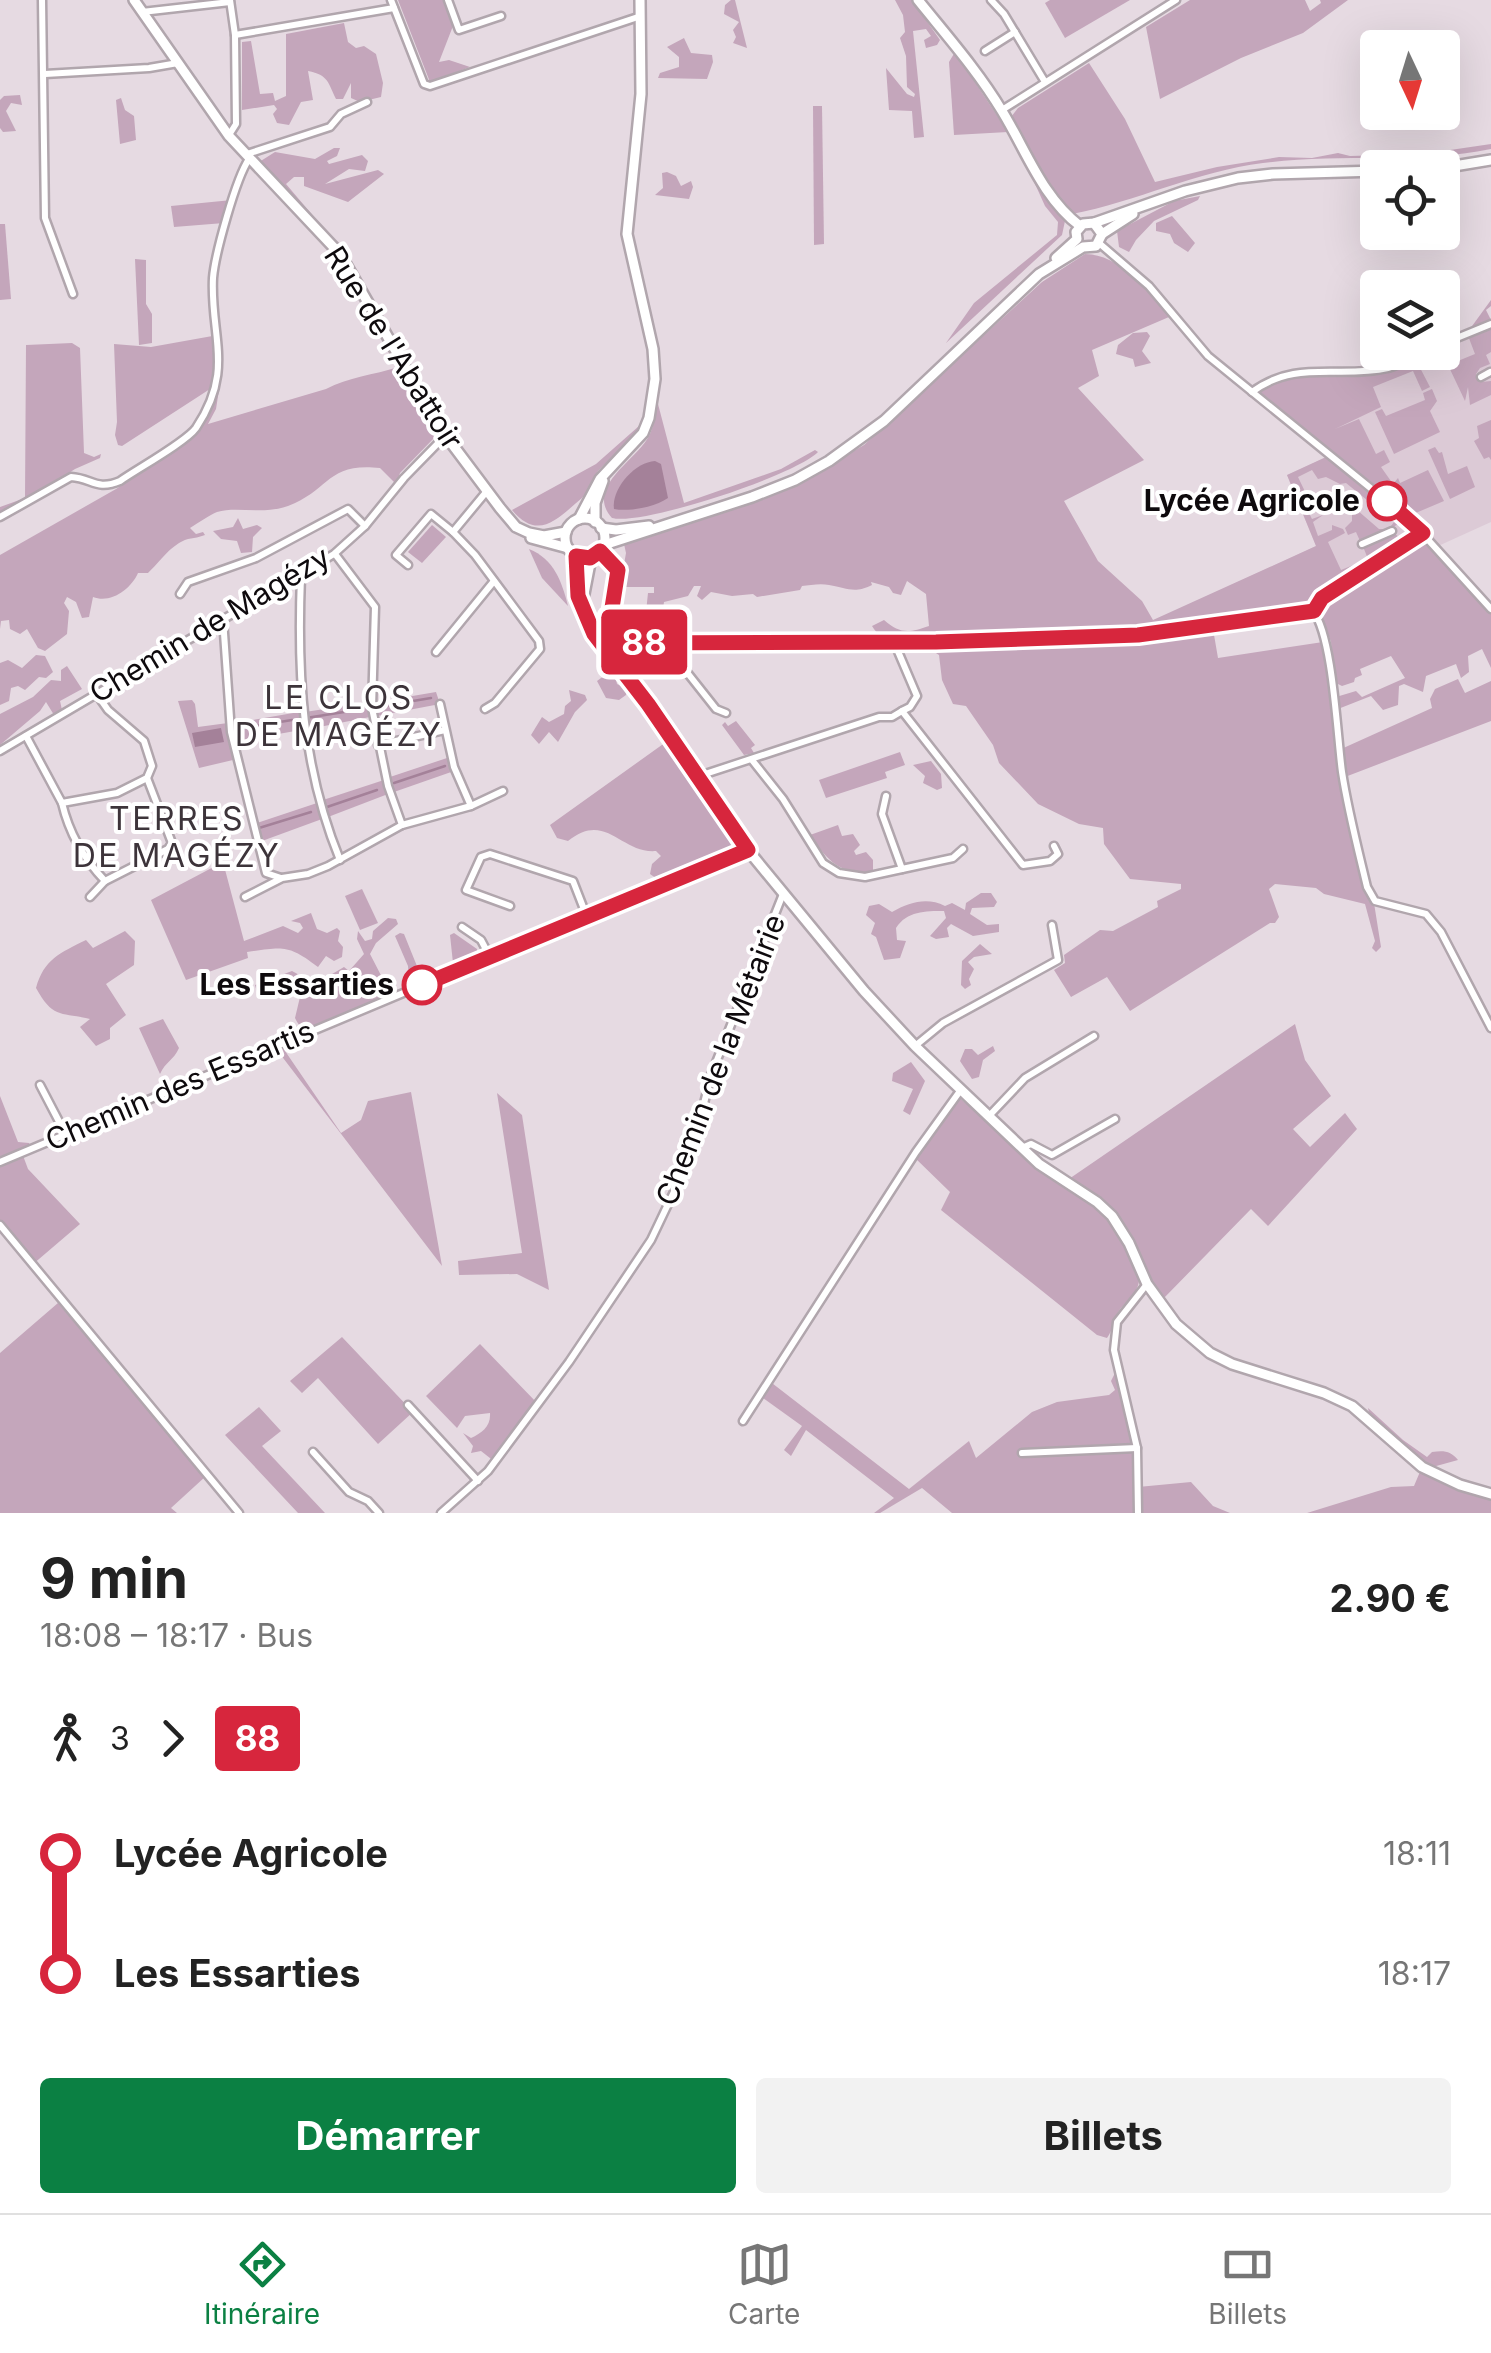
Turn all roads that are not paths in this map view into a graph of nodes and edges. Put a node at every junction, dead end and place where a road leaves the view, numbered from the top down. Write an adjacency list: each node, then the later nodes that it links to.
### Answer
1 (42, 0): 17 (street)
2 (134, 0): 10 (street, Rue de l'Abattoir)
3 (448, 0): 11 (street)
4 (640, 0): 12 (street)
5 (918, 0): 20 (street)
6 (991, 0): 13 (street)
7 (1176, 0): 18 (street)
8 (230, 1): 10 (street); 14 (street)
9 (393, 4): 12 (street); 14 (street)
10 (142, 12): 16 (street, Rue de l'Abattoir)
11 (501, 16)
12 (641, 16): 37 (street)
13 (1014, 32): 15 (street); 18 (street)
14 (235, 36): 21 (street)
15 (985, 51)
16 (178, 63): 17 (street); 21 (street, Rue de l'Abattoir)
17 (45, 74): 31 (street)
18 (1046, 82): 20 (street)
19 (367, 102): 22 (street)
20 (1002, 110): 28 (street)
21 (229, 136): 22 (street, Rue de l'Abattoir)
22 (247, 157): 36 (street, Rue de l'Abattoir); 39 (street)
23 (1491, 160): 24 (street)
24 (1460, 165)
25 (1360, 172): 26 (street)
26 (1144, 207): 27 (street); 29 (street)
27 (1094, 223): 28 (street); 29 (street)
28 (1080, 226): 30 (street)
29 (1101, 238): 30 (street); 35 (street)
30 (1080, 243): 41 (street)
31 (72, 294)
32 (1491, 324): 33 (street)
33 (1460, 337)
34 (1360, 369): 35 (street)
35 (1252, 392): 48 (street)
36 (445, 436): 38 (street, Rue de l'Abattoir); 43 (street, Chemin de Magézy)
37 (612, 468): 40 (street); 42 (street)
38 (486, 492): 44 (street, Rue de l'Abattoir); 46 (street)
39 (0, 517)
40 (579, 519): 42 (street); 47 (street)
41 (672, 523): 42 (street); 50 (street)
42 (598, 524): 50 (street)
43 (365, 526): 52 (street, Chemin de Magézy); 57 (street)
44 (516, 528): 47 (street); 51 (street)
45 (1392, 531): 49 (street)
46 (453, 532): 54 (street); 56 (street)
47 (566, 532): 51 (street)
48 (1423, 533): 59 (street); 60 (street)
49 (1362, 544)
50 (602, 548): 53 (street); 62 (street)
51 (572, 552): 53 (street); 58 (street)
52 (334, 554): 55 (street, Chemin de Magézy); 72 (street)
53 (590, 558): 58 (street)
54 (408, 565)
55 (302, 574): 61 (street, Chemin de Magézy); 87 (street)
56 (494, 580): 64 (street); 67 (street)
57 (180, 594)
58 (583, 607): 75 (street)
59 (1491, 609)
60 (1314, 611): 63 (street); 99 (street)
61 (222, 620): 65 (street, Chemin de Magézy); 89 (street)
62 (663, 642): 63 (street); 69 (street)
63 (894, 642): 68 (street)
64 (436, 652)
65 (96, 693): 71 (street, Chemin de Magézy); 76 (street)
66 (440, 704): 70 (street)
67 (485, 710)
68 (902, 711): 74 (street); 84 (street)
69 (726, 713)
70 (445, 730): 72 (street); 80 (street)
71 (26, 736): 73 (street, Chemin de Magézy); 79 (street)
72 (378, 746): 81 (street)
73 (0, 751)
74 (752, 760): 75 (street); 88 (street)
75 (696, 777): 86 (street)
76 (147, 778): 79 (street); 83 (street)
77 (502, 792): 80 (street)
78 (886, 796): 88 (street)
79 (62, 802): 90 (street)
80 (470, 806): 81 (street)
81 (402, 825): 87 (street)
82 (185, 840): 83 (street)
83 (172, 843): 90 (street)
84 (1054, 846)
85 (964, 849): 88 (street)
86 (748, 850): 91 (street); 95 (street, Chemin des Essartis)
87 (340, 860): 89 (street)
88 (902, 869)
89 (282, 878): 93 (street)
90 (105, 881): 92 (street)
91 (784, 893): 101 (street); 116 (street, Chemin de la Métairie)
92 (90, 897)
93 (245, 897)
94 (510, 906): 95 (street)
95 (588, 917): 98 (street, Chemin des Essartis)
96 (1052, 925): 101 (street)
97 (462, 927): 98 (street)
98 (490, 957): 106 (street, Chemin des Essartis)
99 (1491, 1028)
100 (1094, 1036): 104 (street)
101 (914, 1046): 103 (street)
102 (40, 1085): 106 (street)
103 (960, 1091): 104 (street); 112 (street)
104 (989, 1117): 107 (street)
105 (1115, 1118): 107 (street)
106 (64, 1133): 108 (street, Chemin des Essartis)
107 (1022, 1148): 110 (street)
108 (0, 1162)
109 (0, 1226): 118 (street)
110 (1146, 1284): 113 (street); 117 (street)
111 (408, 1405): 116 (street)
112 (742, 1421)
113 (1138, 1448): 115 (street); 121 (street)
114 (313, 1452): 119 (street)
115 (1022, 1454)
116 (478, 1481): 120 (street, Chemin de la Métairie)
117 (1491, 1494)
118 (239, 1513)
119 (378, 1513)
120 (441, 1513)
121 (1138, 1513)

